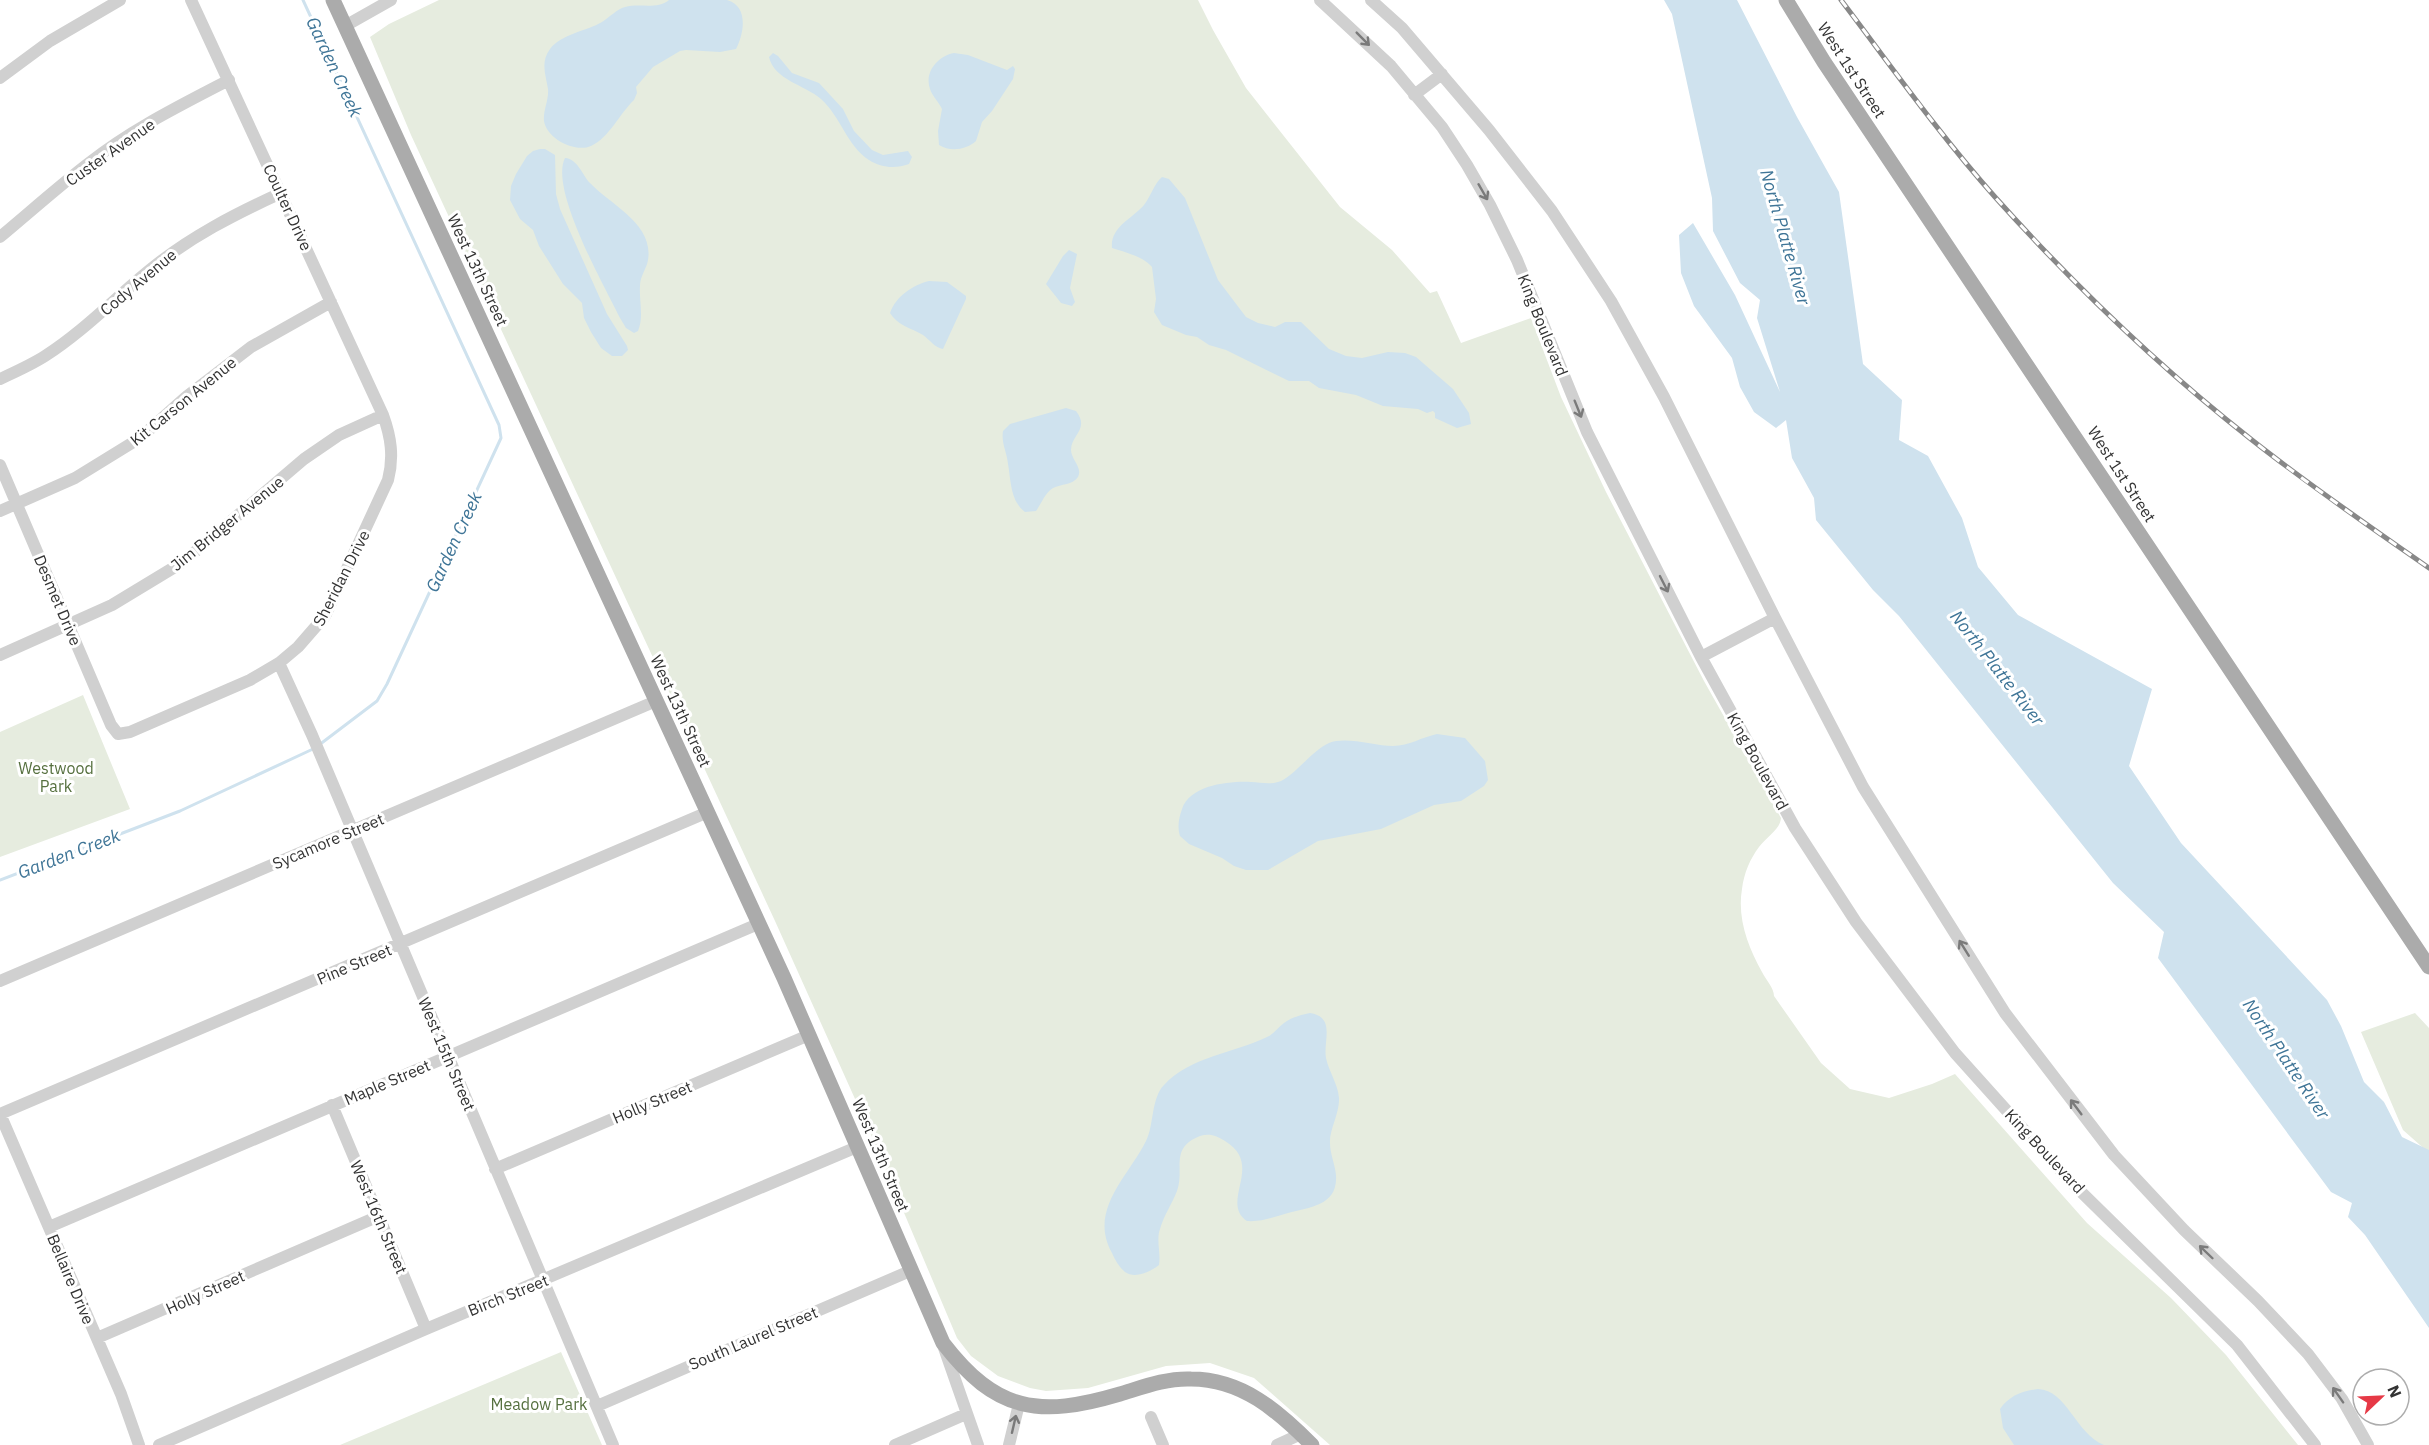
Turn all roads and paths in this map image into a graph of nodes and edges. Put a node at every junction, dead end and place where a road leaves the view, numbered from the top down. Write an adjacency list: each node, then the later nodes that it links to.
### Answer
1 (120, 0): 11 (street)
2 (191, 0): 12 (street, Coulter Drive)
3 (333, 0): 9 (main road, West 13th Street)
4 (397, 0): 8 (street)
5 (1320, 0): 13 (street, King Boulevard, one-way to 13)
6 (1371, 0): 10 (street)
7 (1786, 0): 33 (main road, West 1st Street)
8 (385, 3): 9 (street)
9 (345, 26): 27 (main road, West 13th Street)
10 (1442, 74): 13 (street); 22 (street)
11 (0, 78)
12 (229, 80): 14 (street, Coulter Drive); 15 (street, Custer Avenue)
13 (1414, 95): 25 (street, King Boulevard, one-way to 25)
14 (281, 193): 16 (street, Coulter Drive); 17 (street, Cody Avenue)
15 (0, 237)
16 (331, 302): 18 (street, Coulter Drive); 20 (street, Kit Carson Avenue)
17 (0, 379)
18 (383, 415): 23 (street, Jim Bridger Avenue); 26 (street, Sheridan Drive)
19 (0, 465): 20 (street, Desmet Drive)
20 (17, 504): 21 (street, Kit Carson Avenue); 23 (street, Desmet Drive)
21 (0, 511)
22 (1775, 618): 25 (street); 62 (street, one-way to 22)
23 (69, 626): 24 (street, Jim Bridger Avenue); 28 (street, Desmet Drive)
24 (0, 655)
25 (1701, 657): 61 (street, King Boulevard)
26 (279, 663): 28 (street, Sheridan Drive); 30 (street, West 15th Street)
27 (656, 701): 29 (main road, West 13th Street); 30 (street, Sycamore Street)
28 (118, 734)
29 (708, 813): 31 (main road, West 13th Street); 32 (street, Pine Street)
30 (352, 831): 32 (street, West 15th Street); 34 (street, Sycamore Street)
31 (758, 924): 35 (main road, West 13th Street); 36 (street, Maple Street)
32 (400, 944): 36 (street, West 15th Street); 38 (street, Pine Street)
33 (2429, 967)
34 (0, 981)
35 (809, 1035): 39 (main road, West 13th Street); 40 (street, Holly Street)
36 (448, 1056): 37 (street, Maple Street); 40 (street, West 15th Street)
37 (332, 1105): 41 (street, West 16th Street); 42 (street, Maple Street)
38 (0, 1114): 42 (street, Bellaire Drive)
39 (857, 1147): 43 (main road, West 13th Street); 44 (street, Birch Street)
40 (495, 1169): 44 (street, West 15th Street)
41 (378, 1216): 45 (street, West 16th Street); 46 (street, Holly Street)
42 (49, 1227): 46 (street, Bellaire Drive)
43 (910, 1271): 47 (main road, West 13th Street); 49 (street, South Laurel Street)
44 (543, 1280): 45 (street, Birch Street); 49 (street, West 15th Street)
45 (426, 1329): 54 (street, Birch Street)
46 (97, 1338): 53 (street, Bellaire Drive)
47 (943, 1343): 48 (main road); 50 (street, West 13th Street)
48 (1019, 1404): 52 (main road); 58 (street, one-way to 48)
49 (597, 1406): 55 (street, West 15th Street)
50 (966, 1414): 56 (street); 57 (street, West 13th Street)
51 (1151, 1417): 59 (street)
52 (1307, 1440): 60 (street)
53 (139, 1445)
54 (159, 1445)
55 (613, 1445)
56 (895, 1445)
57 (978, 1445)
58 (1009, 1445)
59 (1164, 1445)
60 (1277, 1445)
61 (2315, 1445)
62 (2368, 1445)

